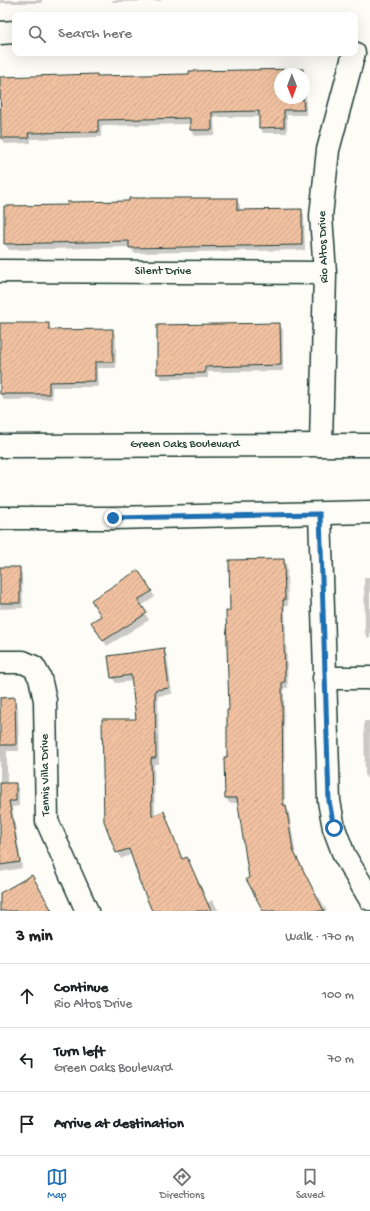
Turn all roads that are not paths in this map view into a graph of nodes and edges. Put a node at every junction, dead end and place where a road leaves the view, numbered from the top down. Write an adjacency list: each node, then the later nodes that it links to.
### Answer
1 (12, 32): 2 (street)
2 (0, 33)
3 (353, 56): 5 (street, Rio Altos Drive)
4 (0, 270): 5 (street, Silent Drive)
5 (326, 273): 6 (street, Rio Altos Drive)
6 (321, 445): 7 (street, Green Oaks Boulevard); 8 (street, Green Oaks Boulevard)
7 (370, 445)
8 (0, 446)
9 (370, 512): 10 (street)
10 (320, 514): 11 (street); 13 (street)
11 (0, 518)
12 (0, 662): 16 (street, Tennis Villa Drive)
13 (324, 678): 14 (street); 15 (street)
14 (370, 678)
15 (370, 900)
16 (87, 911)

